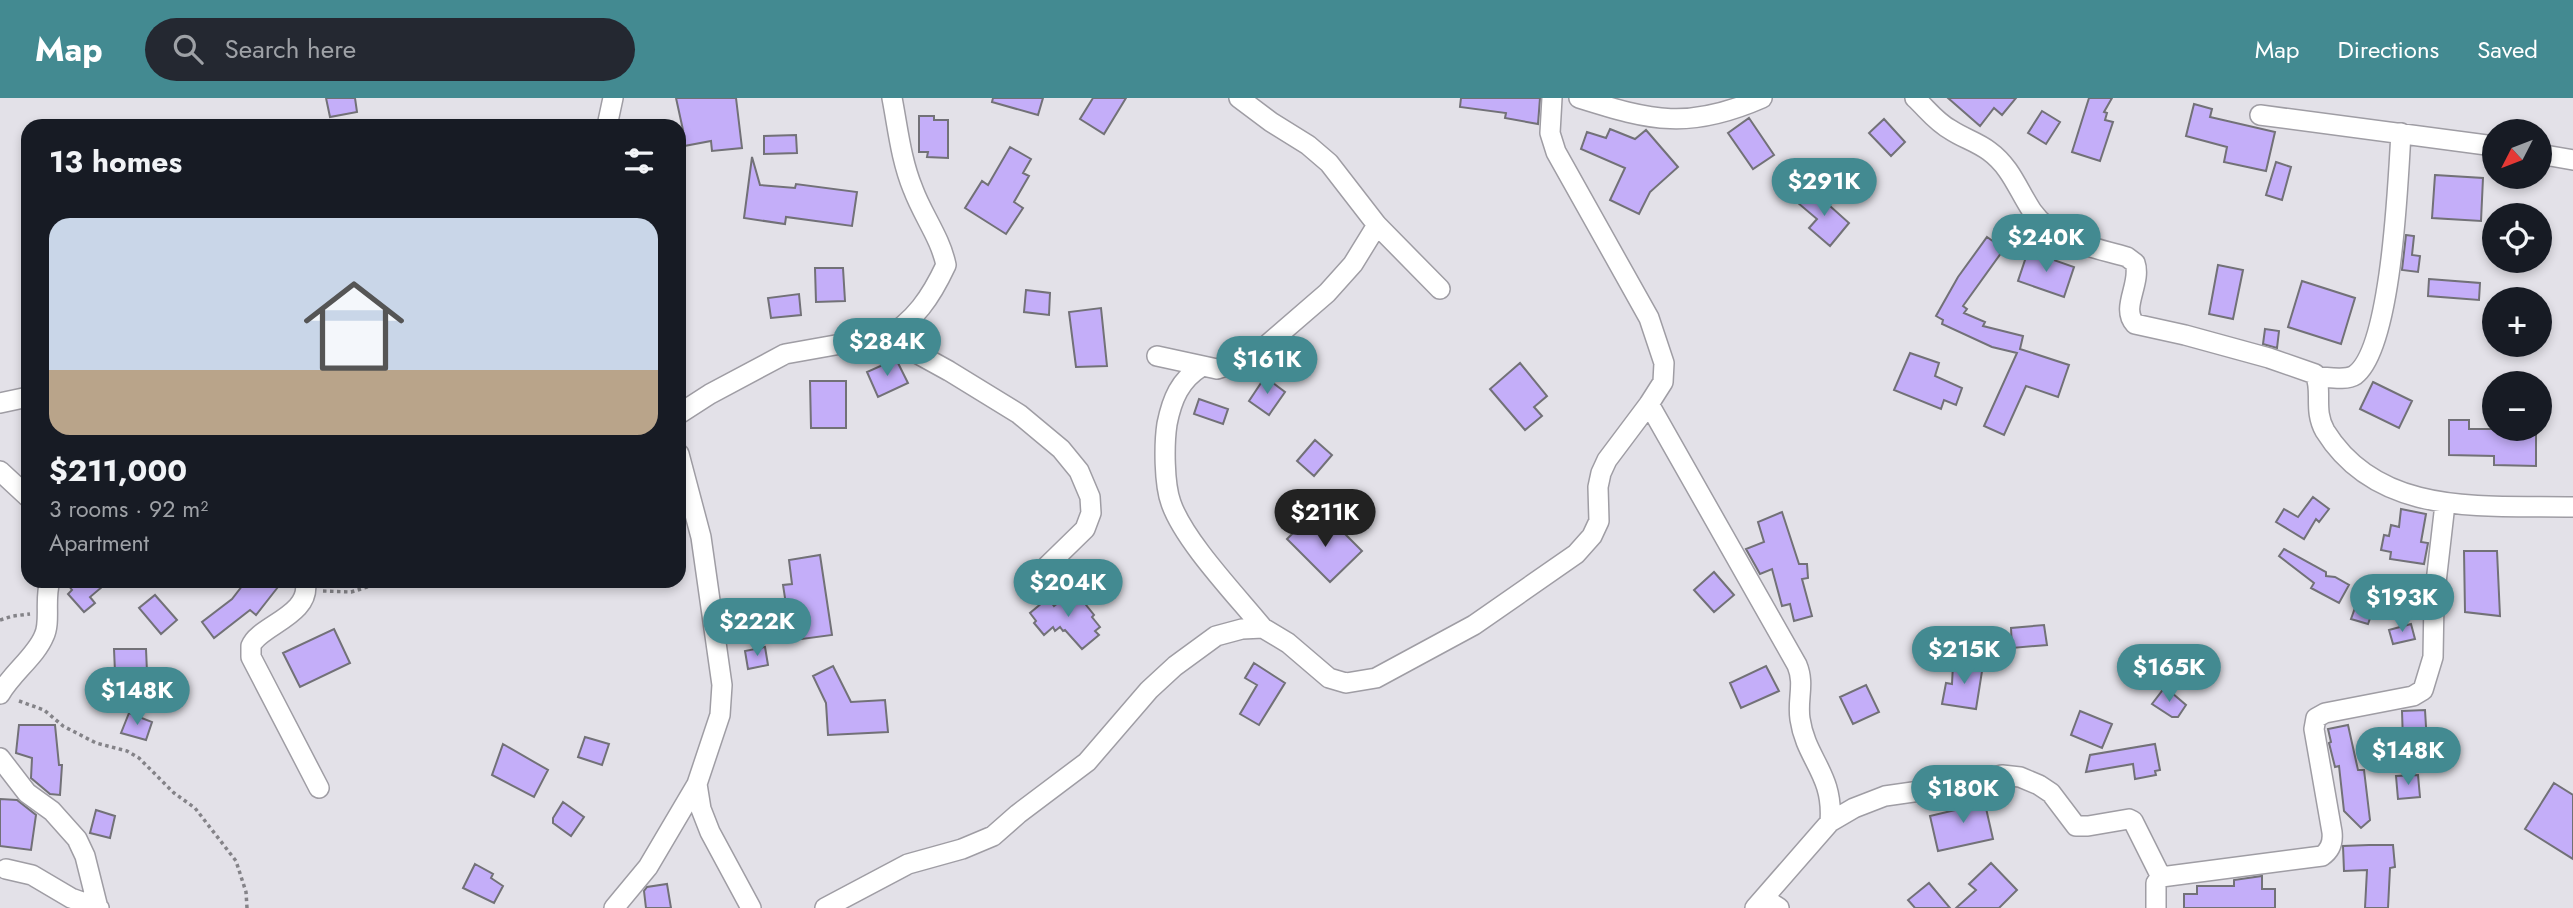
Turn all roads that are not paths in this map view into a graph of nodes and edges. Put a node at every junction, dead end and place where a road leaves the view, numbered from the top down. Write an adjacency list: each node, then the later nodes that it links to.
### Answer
1 (613, 98): 9 (street)
2 (892, 98): 16 (street)
3 (1239, 98): 14 (street)
4 (1552, 98): 22 (street)
5 (1579, 98): 6 (street)
6 (1762, 98)
7 (1915, 98): 19 (street)
8 (2260, 115): 10 (street)
9 (608, 119)
10 (2401, 133): 11 (street); 19 (street)
11 (2482, 144)
12 (2552, 156): 13 (street)
13 (2573, 160)
14 (1377, 225): 15 (street); 18 (street)
15 (1440, 289)
16 (884, 339): 23 (street); 29 (street)
17 (1157, 356): 18 (street)
18 (1201, 367): 32 (street)
19 (2317, 377): 27 (street)
20 (21, 398): 21 (street)
21 (0, 403)
22 (1649, 404): 32 (street); 37 (street)
23 (686, 409)
24 (0, 471): 26 (street)
25 (686, 480): 35 (street)
26 (21, 490)
27 (2445, 504): 28 (street); 39 (street)
28 (2573, 507)
29 (1044, 569)
30 (48, 588): 33 (street)
31 (305, 588): 36 (street)
32 (1263, 628): 44 (street)
33 (5, 696)
34 (0, 758): 41 (street)
35 (697, 784): 42 (street); 43 (street)
36 (319, 788)
37 (1830, 822): 39 (street); 40 (street)
38 (6, 869): 41 (street)
39 (2161, 877): 45 (street)
40 (1766, 905)
41 (99, 908)
42 (614, 908)
43 (751, 908)
44 (825, 908)
45 (2156, 908)

